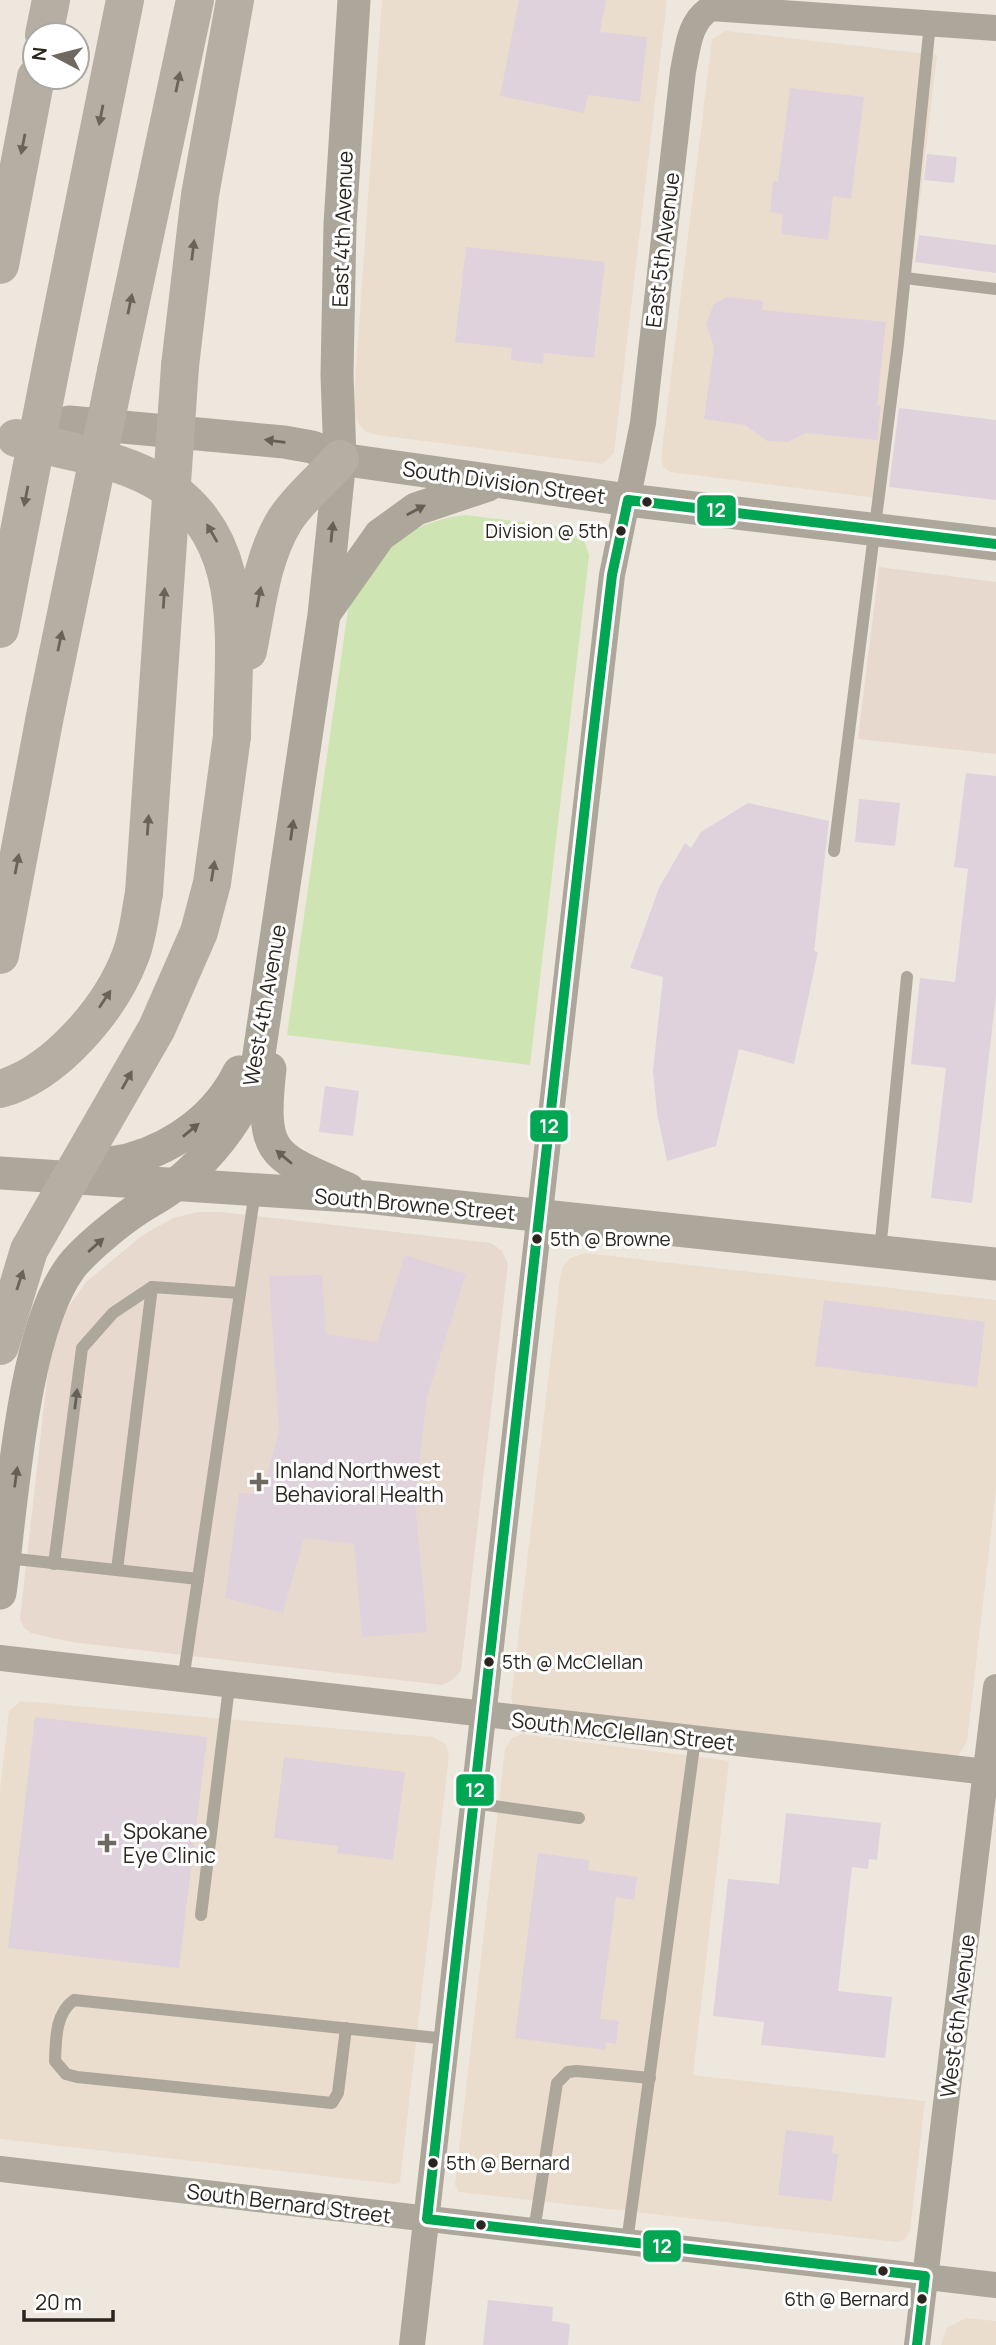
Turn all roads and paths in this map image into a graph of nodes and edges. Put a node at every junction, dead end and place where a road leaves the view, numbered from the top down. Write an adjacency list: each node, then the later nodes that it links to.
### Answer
1 (51, 0): 6 (highway)
2 (125, 0): 20 (highway, one-way to 20, bridge)
3 (195, 0): 23 (highway, one-way to 3, bridge)
4 (235, 0): 26 (highway, one-way to 4, bridge)
5 (354, 0): 14 (street, East 4th Avenue)
6 (47, 21)
7 (930, 23): 8 (street); 11 (lane); 16 (street, East 5th Avenue)
8 (996, 28)
9 (33, 91): 10 (highway, one-way to 10)
10 (0, 265)
11 (905, 278): 12 (lane); 17 (lane)
12 (996, 289)
13 (16, 438): 14 (street, South Division Street, one-way to 13); 21 (highway, one-way to 13)
14 (340, 459): 15 (street, South Division Street); 19 (street, West 4th Avenue, one-way to 14); 21 (highway, one-way to 14)
15 (502, 482): 16 (street, South Division Street); 19 (street, one-way to 15)
16 (628, 500): 17 (street, South Division Street); 31 (street, East 5th Avenue)
17 (872, 529): 18 (street, South Division Street); 22 (lane)
18 (996, 544)
19 (324, 615): 25 (street, West 4th Avenue, one-way to 19)
20 (0, 629)
21 (232, 736): 36 (highway, one-way to 21, bridge)
22 (834, 851)
23 (0, 955)
24 (907, 977): 32 (lane)
25 (268, 995): 27 (street, one-way to 25); 28 (street, West 4th Avenue); 30 (street, one-way to 25)
26 (0, 1089)
27 (4, 1174): 28 (street, South Browne Street)
28 (174, 1186): 29 (street, South Browne Street); 37 (street, West 4th Avenue, one-way to 28)
29 (255, 1191): 30 (street, South Browne Street); 35 (lane)
30 (366, 1197): 31 (street, South Browne Street)
31 (538, 1215): 32 (street, South Browne Street); 46 (street, East 5th Avenue)
32 (880, 1252): 33 (street, South Browne Street)
33 (996, 1264)
34 (152, 1287): 35 (lane); 38 (lane, one-way to 34); 39 (lane)
35 (240, 1293): 40 (lane)
36 (0, 1346)
37 (5, 1558): 38 (lane); 41 (street, West 4th Avenue)
38 (54, 1564): 39 (lane)
39 (117, 1570): 40 (lane)
40 (198, 1579): 43 (lane)
41 (0, 1593)
42 (0, 1658): 43 (street, South McClellan Street)
43 (183, 1681): 45 (street, South McClellan Street)
44 (996, 1686): 48 (street, West 6th Avenue)
45 (229, 1687): 46 (street, South McClellan Street); 51 (lane)
46 (482, 1715): 47 (street, South McClellan Street); 49 (street, East 5th Avenue)
47 (695, 1739): 48 (street, South McClellan Street); 54 (lane)
48 (991, 1773): 59 (street, West 6th Avenue)
49 (473, 1803): 50 (lane); 53 (street, East 5th Avenue)
50 (579, 1818)
51 (201, 1915)
52 (346, 2028): 52 (lane); 53 (lane)
53 (447, 2039): 56 (street, East 5th Avenue)
54 (650, 2078): 57 (lane); 58 (lane)
55 (0, 2169): 56 (street, South Bernard Street)
56 (427, 2219): 57 (street, South Bernard Street); 61 (street, East 5th Avenue)
57 (534, 2231): 58 (street, South Bernard Street)
58 (627, 2242): 59 (street, South Bernard Street)
59 (925, 2276): 60 (street, South Bernard Street); 62 (street, West 6th Avenue)
60 (996, 2285)
61 (412, 2345)
62 (917, 2345)

